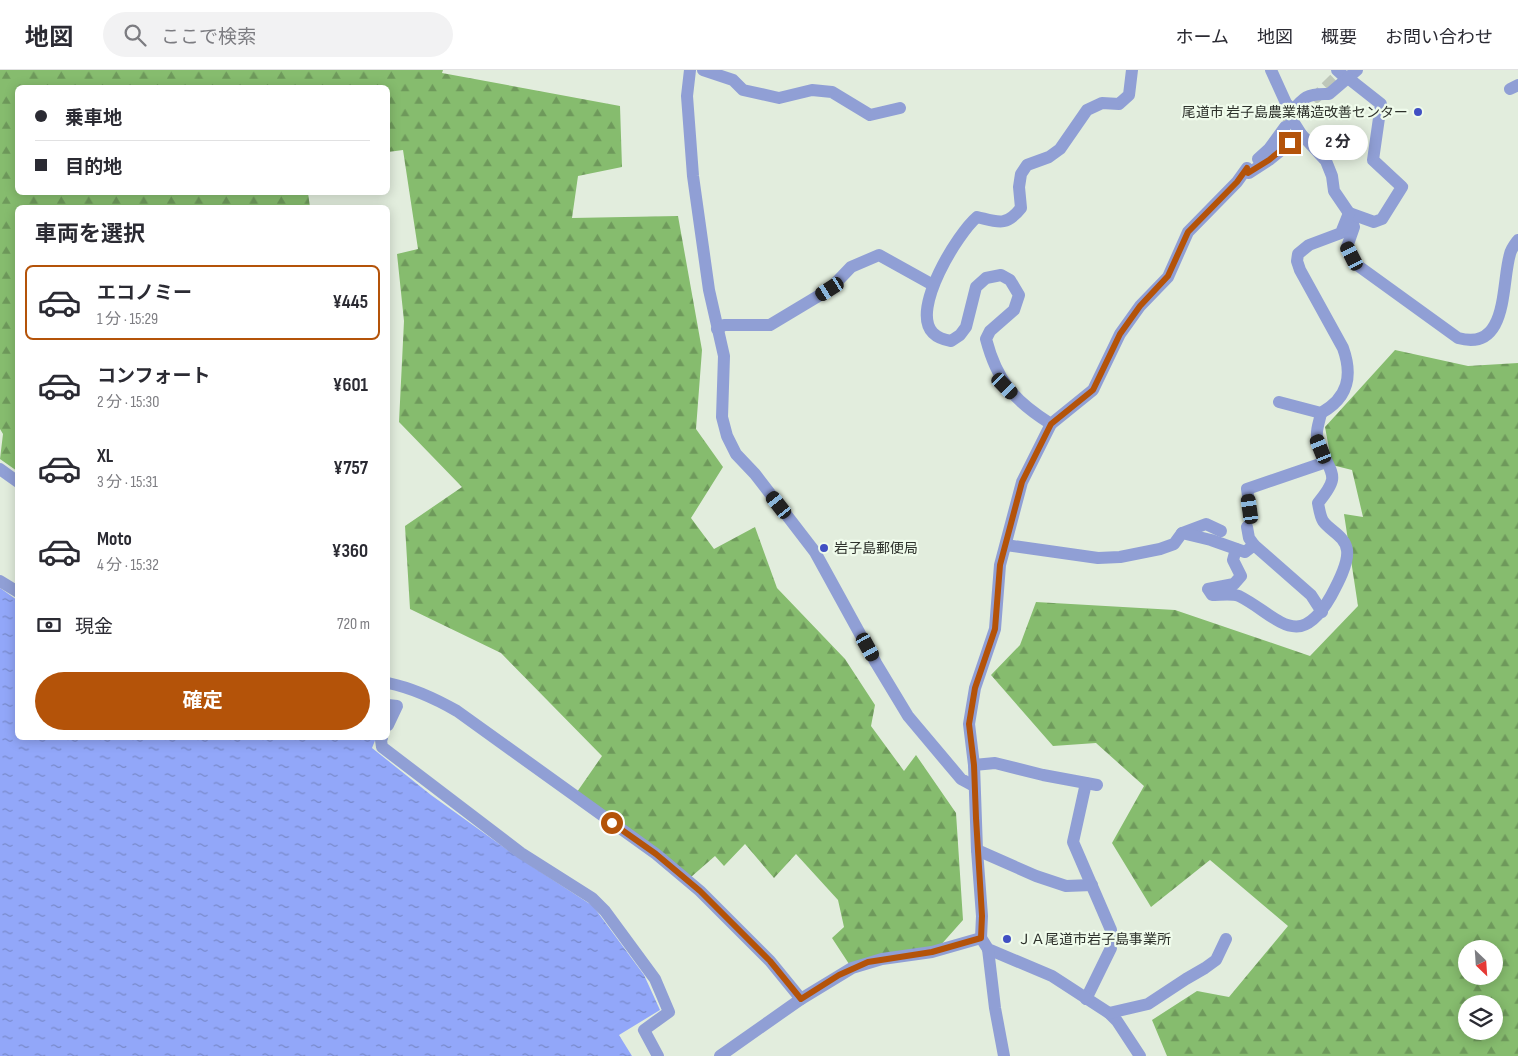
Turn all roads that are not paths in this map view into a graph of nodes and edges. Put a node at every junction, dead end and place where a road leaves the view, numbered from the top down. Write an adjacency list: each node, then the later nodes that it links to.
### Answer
1 (690, 70): 15 (street)
2 (703, 70): 7 (street)
3 (1132, 70): 14 (street)
4 (1270, 70): 8 (street)
5 (1337, 70): 6 (street)
6 (1351, 76): 8 (street); 12 (street)
7 (900, 108)
8 (1293, 111): 10 (street)
9 (1285, 127): 11 (street)
10 (1301, 134): 11 (street); 12 (street)
11 (1247, 168): 18 (street)
12 (1349, 213): 13 (street); 17 (street)
13 (1518, 240)
14 (933, 285): 15 (street); 18 (street)
15 (718, 329): 37 (street)
16 (1279, 402): 17 (street)
17 (1321, 413): 19 (street)
18 (1051, 424): 26 (street)
19 (1326, 462): 22 (street); 31 (street)
20 (0, 469): 21 (street)
21 (15, 480)
22 (1250, 509)
23 (1247, 527): 27 (street)
24 (1222, 530): 25 (street)
25 (1182, 533): 26 (street); 28 (street)
26 (1006, 544): 36 (street)
27 (1254, 545): 28 (street); 31 (street)
28 (1236, 549): 31 (street)
29 (0, 581): 30 (street)
30 (15, 590)
31 (1322, 612)
32 (390, 684): 43 (street)
33 (390, 705): 34 (street)
34 (390, 720)
35 (382, 740): 46 (street)
36 (974, 765): 37 (street); 39 (street)
37 (974, 786): 38 (street)
38 (977, 850): 39 (street); 40 (street)
39 (1092, 885): 44 (street)
40 (981, 938): 42 (street); 43 (street)
41 (1226, 939): 45 (street)
42 (988, 949): 44 (street); 48 (street)
43 (801, 999): 47 (street)
44 (1086, 999): 45 (street)
45 (1109, 1013): 49 (street)
46 (658, 1056)
47 (720, 1056)
48 (1004, 1056)
49 (1140, 1056)

